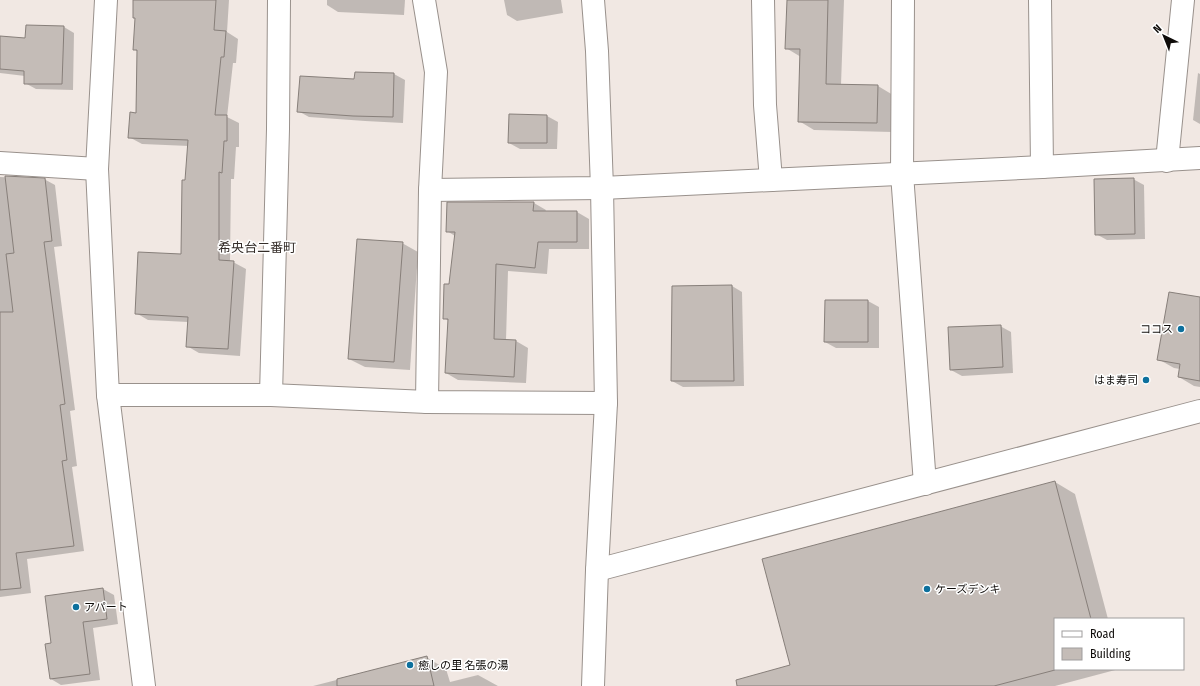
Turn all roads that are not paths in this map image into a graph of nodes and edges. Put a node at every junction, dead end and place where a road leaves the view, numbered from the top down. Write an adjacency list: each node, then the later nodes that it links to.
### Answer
1 (106, 0): 13 (street)
2 (279, 0): 19 (street)
3 (424, 0): 17 (street)
4 (593, 0): 16 (street)
5 (763, 0): 15 (street)
6 (903, 0): 14 (street)
7 (1040, 0): 12 (street)
8 (1183, 0): 10 (street)
9 (1200, 158): 10 (street)
10 (1167, 161): 12 (street)
11 (0, 163): 13 (street)
12 (1042, 167): 14 (street)
13 (97, 169): 18 (street)
14 (902, 174): 15 (street); 23 (street)
15 (771, 180): 16 (street)
16 (602, 188): 17 (street); 21 (street)
17 (430, 190): 20 (street)
18 (108, 395): 19 (street); 25 (street)
19 (271, 395): 20 (street)
20 (427, 402): 21 (street)
21 (606, 403): 24 (street)
22 (1200, 411): 23 (street)
23 (925, 484): 24 (street)
24 (597, 570): 26 (street)
25 (144, 686)
26 (593, 686)

